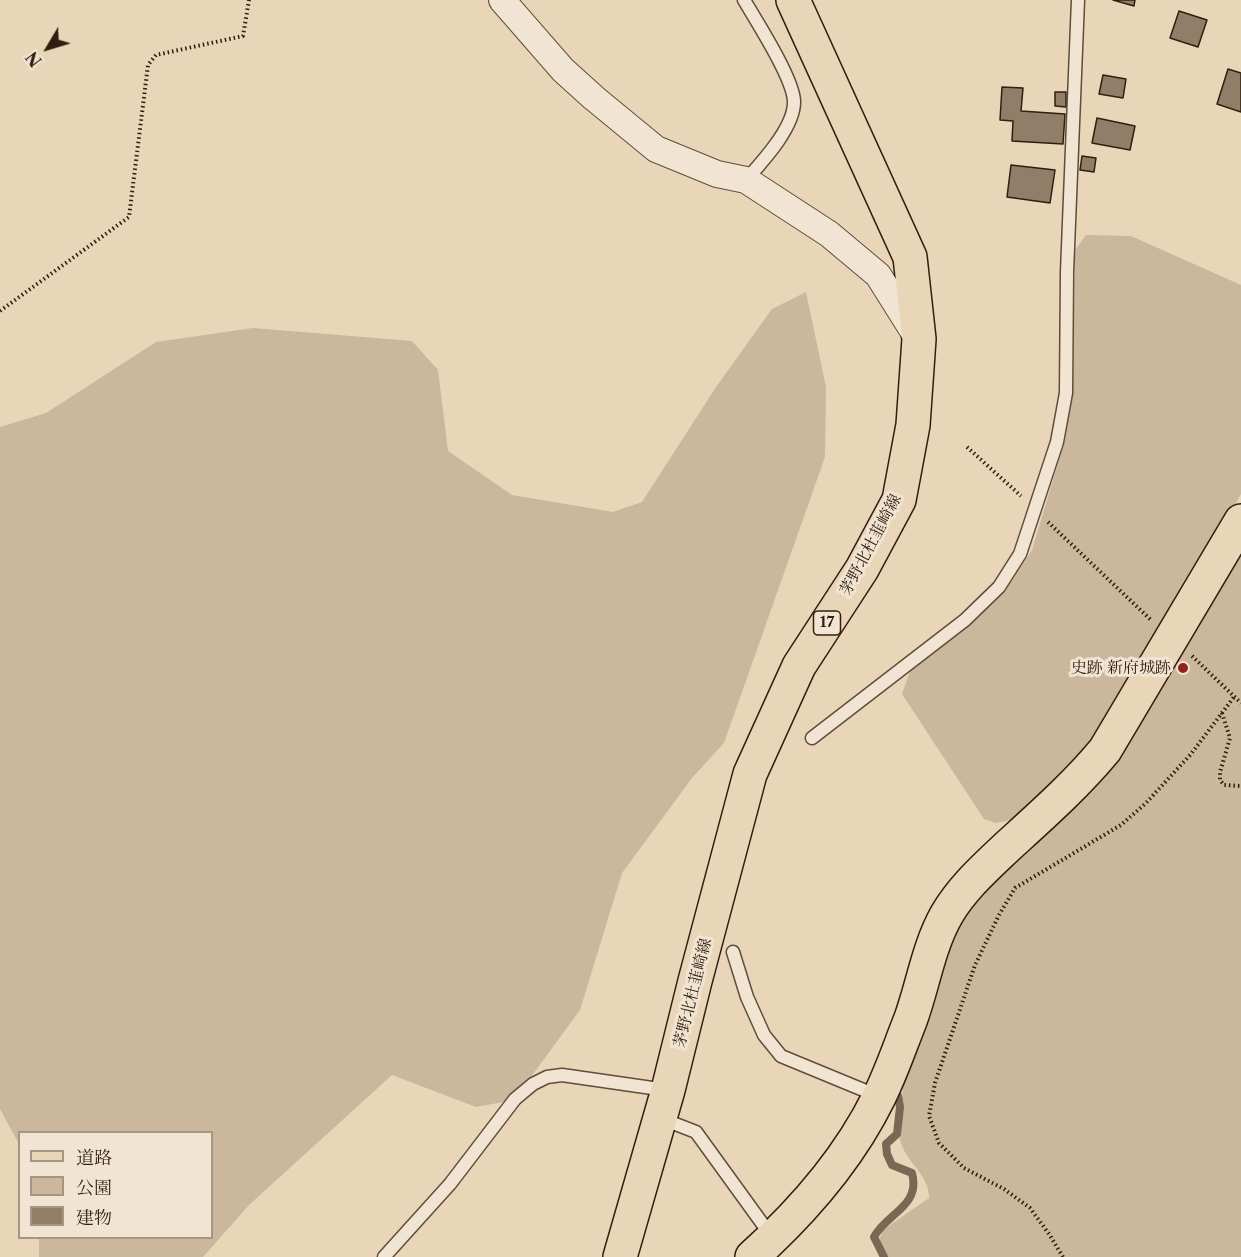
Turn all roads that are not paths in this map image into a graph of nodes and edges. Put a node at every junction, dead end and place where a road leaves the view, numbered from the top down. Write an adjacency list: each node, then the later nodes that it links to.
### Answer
1 (502, 0): 5 (street)
2 (744, 0): 5 (lane)
3 (793, 0): 6 (main road, 茅野北杜韮崎線 / 17)
4 (1078, 0): 8 (lane)
5 (746, 180): 6 (street)
6 (919, 339): 11 (main road, 茅野北杜韮崎線 / 17)
7 (1241, 521): 10 (main road)
8 (812, 738)
9 (733, 952): 10 (lane)
10 (880, 1096): 12 (main road)
11 (664, 1104): 12 (lane); 13 (lane); 14 (main road, 茅野北杜韮崎線 / 17)
12 (762, 1248)
13 (384, 1257)
14 (620, 1257)

